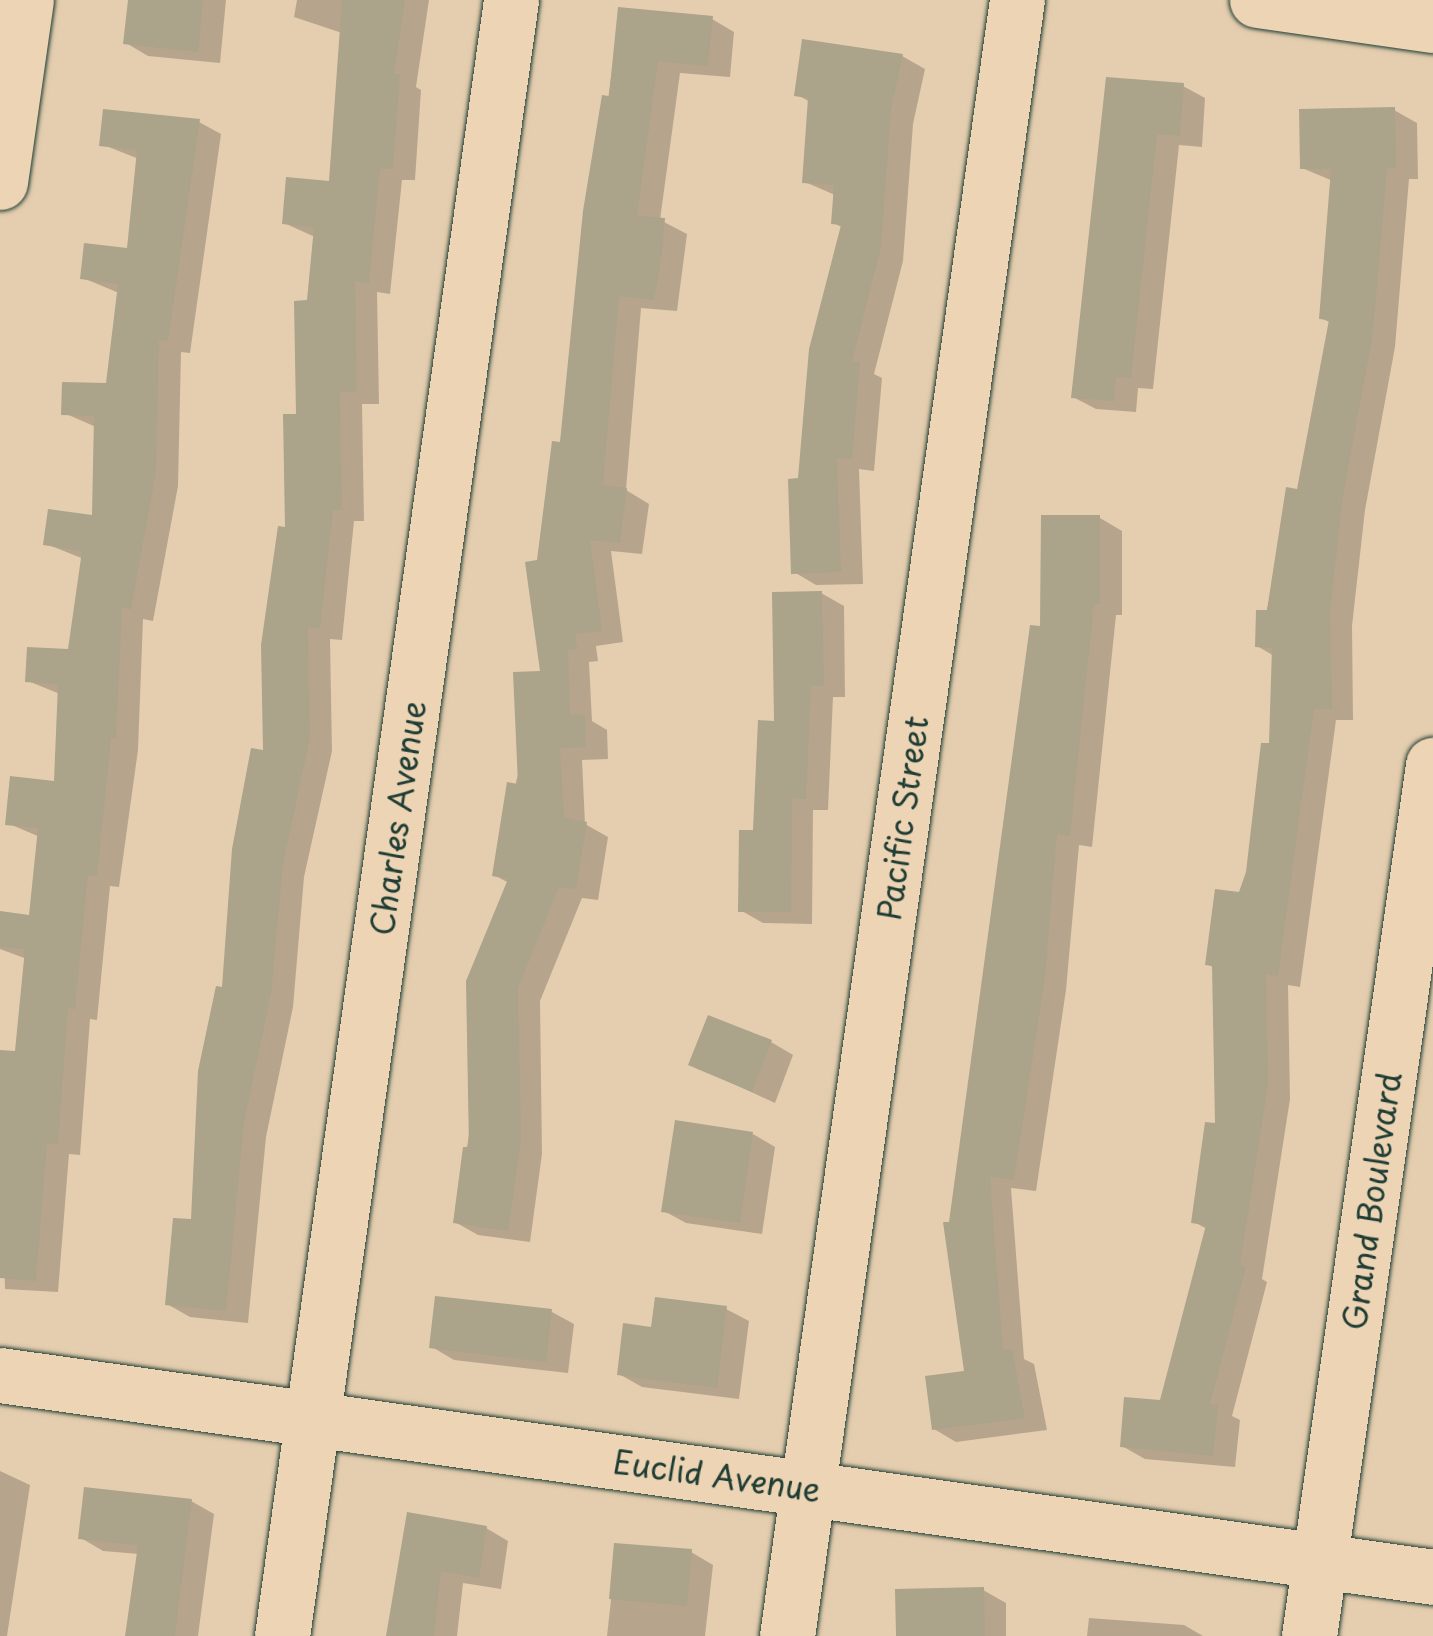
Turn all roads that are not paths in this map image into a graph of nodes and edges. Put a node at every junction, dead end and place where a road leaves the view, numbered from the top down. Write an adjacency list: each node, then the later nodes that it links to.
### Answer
1 (26, 0): 6 (street)
2 (511, 0): 9 (street, Charles Avenue)
3 (1017, 0): 10 (street, Pacific Street)
4 (1257, 0): 5 (street)
5 (1433, 26)
6 (0, 182)
7 (1433, 765): 11 (street, Grand Boulevard)
8 (0, 1375): 9 (street, Euclid Avenue)
9 (312, 1418): 10 (street, Euclid Avenue); 13 (street, Charles Avenue)
10 (808, 1488): 11 (street, Euclid Avenue); 14 (street, Pacific Street)
11 (1320, 1561): 12 (street, Euclid Avenue); 15 (street, Grand Boulevard)
12 (1433, 1577)
13 (282, 1636)
14 (787, 1636)
15 (1309, 1636)

